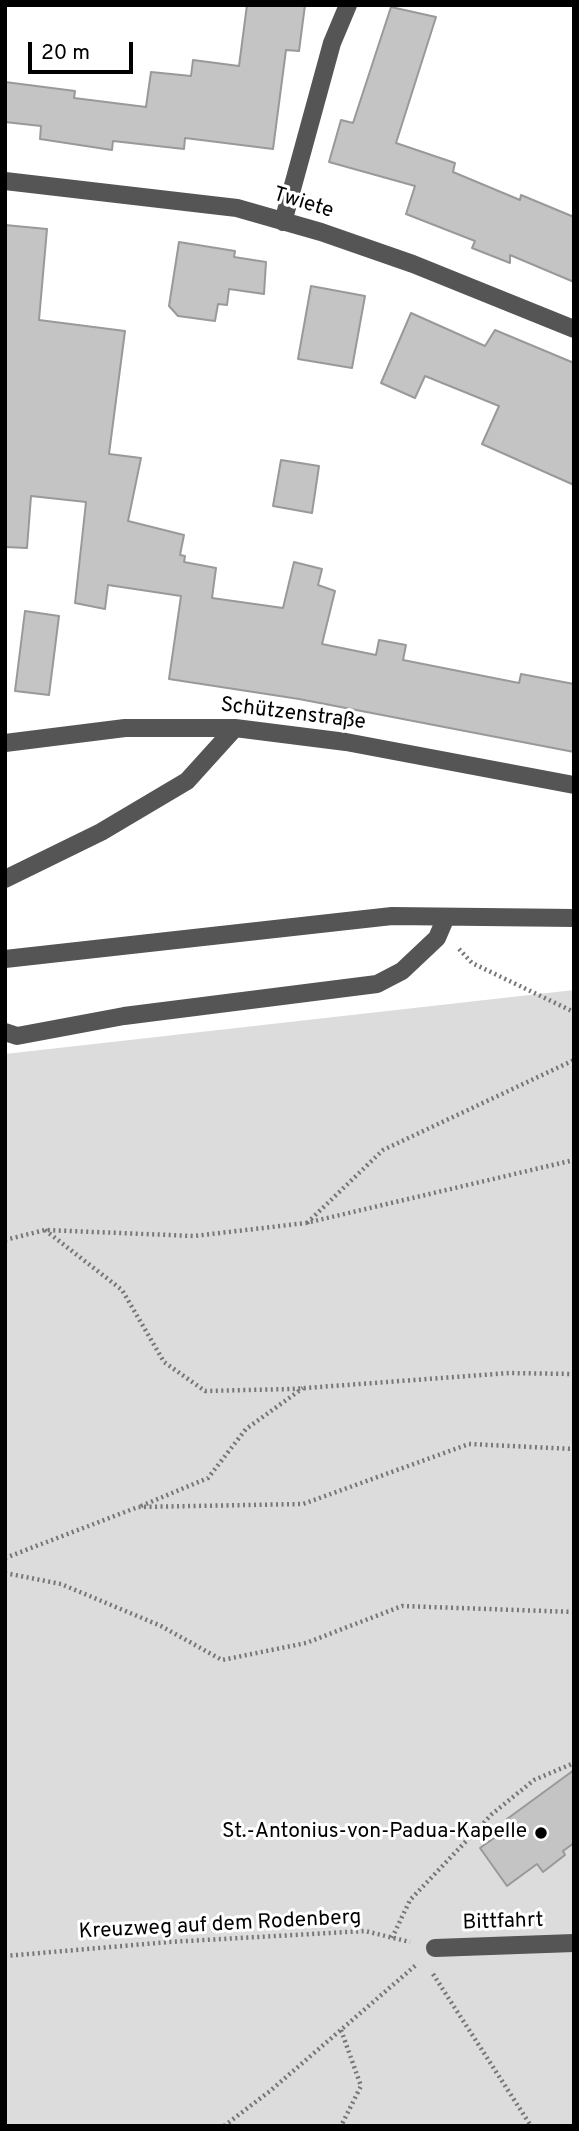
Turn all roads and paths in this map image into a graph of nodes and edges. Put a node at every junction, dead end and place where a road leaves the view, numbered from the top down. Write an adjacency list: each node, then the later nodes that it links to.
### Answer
1 (348, 5): 3 (street)
2 (5, 180): 3 (street, Twiete)
3 (283, 222): 4 (street, Twiete)
4 (574, 329)
5 (234, 728): 6 (street, Schützenstraße); 7 (street, Schützenstraße); 8 (street)
6 (5, 743)
7 (574, 785)
8 (5, 879)
9 (446, 917): 10 (street); 12 (street); 14 (street)
10 (574, 918)
11 (459, 949): 13 (path)
12 (5, 959)
13 (574, 1012)
14 (5, 1032)
15 (574, 1060): 17 (path)
16 (574, 1160): 17 (path)
17 (306, 1223): 18 (path)
18 (45, 1230): 19 (path); 21 (path)
19 (5, 1240)
20 (574, 1374): 21 (path)
21 (304, 1387): 23 (path)
22 (574, 1449): 23 (path)
23 (138, 1507): 24 (path)
24 (5, 1558)
25 (5, 1573): 26 (path)
26 (574, 1612)
27 (574, 1763): 28 (path)
28 (392, 1938): 30 (path, Kreuzweg auf dem Rodenberg); 31 (path, Kreuzweg auf dem Rodenberg)
29 (574, 1943): 30 (street, Bittfahrt)
30 (429, 1953): 33 (path)
31 (5, 1955)
32 (430, 1970): 36 (path)
33 (341, 2030): 34 (path); 35 (path)
34 (224, 2126)
35 (341, 2126)
36 (531, 2126)

